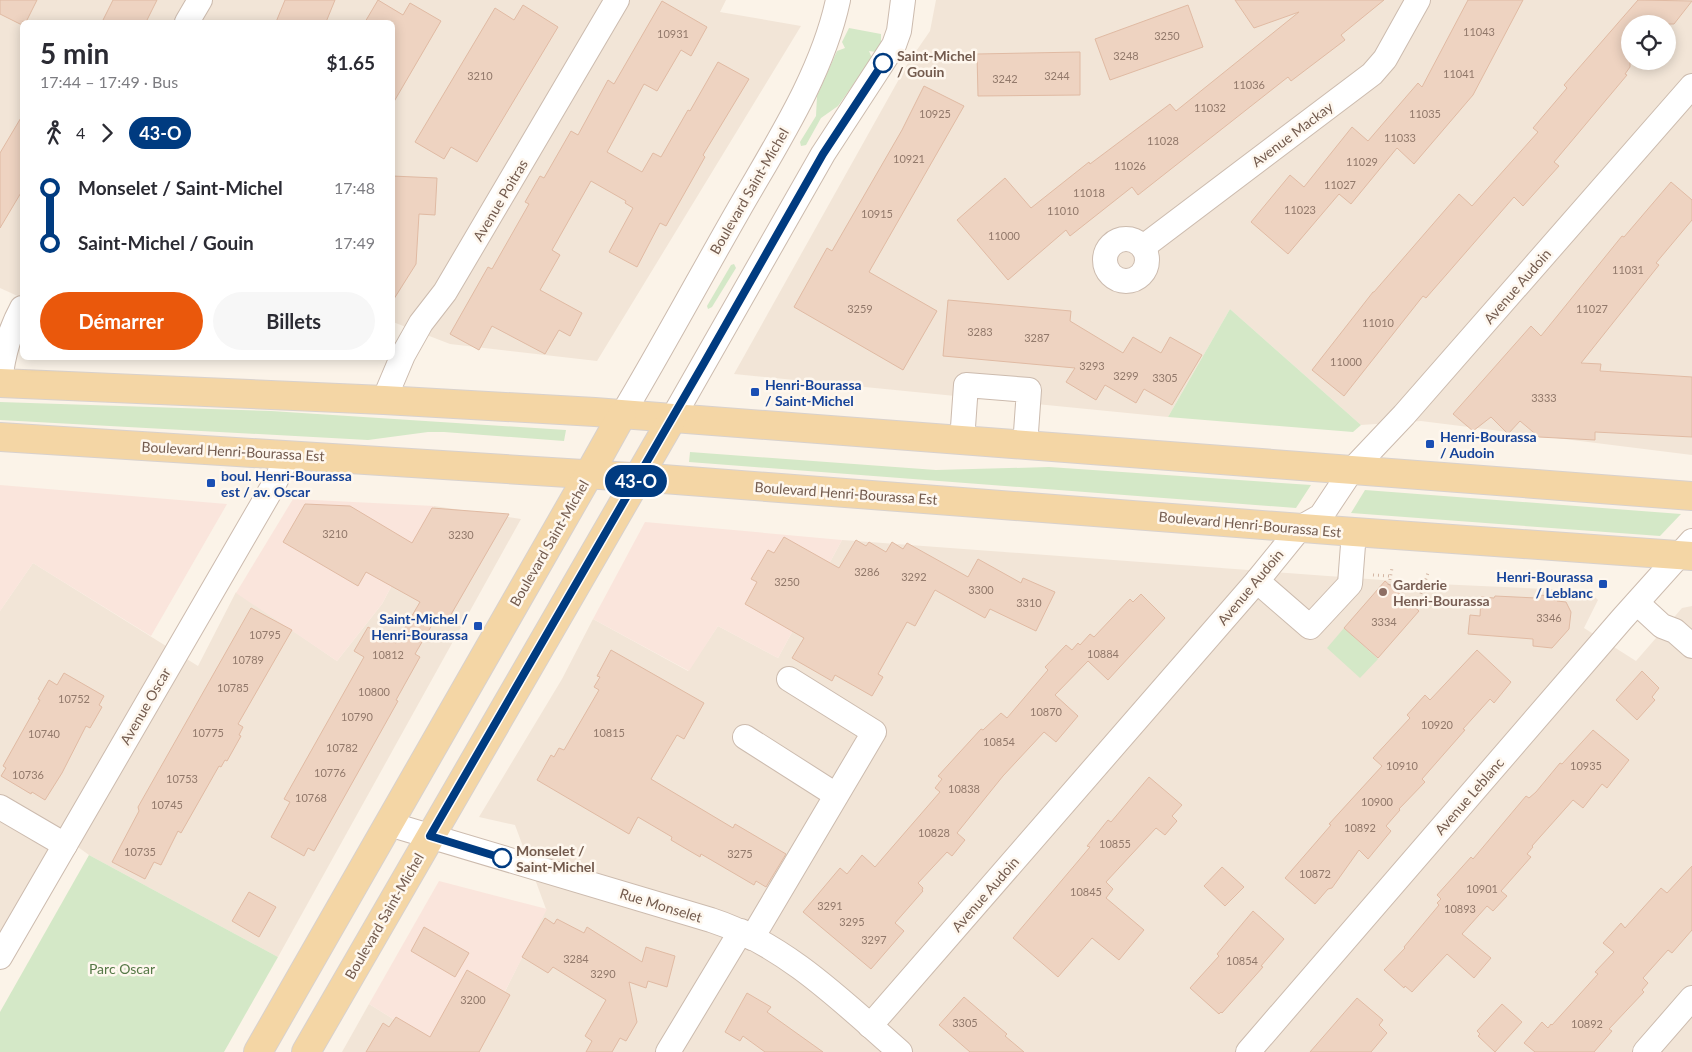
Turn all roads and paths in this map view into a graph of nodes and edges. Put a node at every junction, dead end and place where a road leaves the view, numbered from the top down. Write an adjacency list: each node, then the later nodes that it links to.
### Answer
1 (200, 0): 6 (street)
2 (617, 0): 11 (street, Avenue Poitras)
3 (838, 0): 12 (street, Boulevard Saint-Michel)
4 (903, 0): 13 (street, Boulevard Saint-Michel)
5 (1418, 0): 8 (street, Avenue Mackay)
6 (188, 20)
7 (1692, 86): 18 (street, Avenue Audoin)
8 (1143, 247)
9 (20, 312): 10 (street)
10 (0, 382): 11 (main road)
11 (384, 400): 12 (main road)
12 (622, 415): 13 (main road); 19 (main road, Boulevard Saint-Michel)
13 (672, 419): 15 (main road); 20 (main road, Boulevard Saint-Michel)
14 (0, 437): 17 (main road, Boulevard Henri-Bourassa Est)
15 (962, 441): 16 (main road); 16 (street)
16 (1025, 446): 18 (main road)
17 (289, 454): 19 (main road, Boulevard Henri-Bourassa Est); 40 (street, Avenue Oscar)
18 (1351, 471): 21 (main road); 22 (street, Avenue Audoin)
19 (589, 474): 20 (main road, Boulevard Henri-Bourassa Est); 38 (main road, Boulevard Saint-Michel)
20 (638, 477): 22 (main road, Boulevard Henri-Bourassa Est); 39 (main road, Boulevard Saint-Michel)
21 (1692, 496)
22 (1300, 528): 23 (main road, Boulevard Henri-Bourassa Est); 29 (street, Avenue Audoin)
23 (1354, 532): 24 (main road, Boulevard Henri-Bourassa Est); 29 (street)
24 (1688, 551): 31 (street, Avenue Leblanc)
25 (1392, 568): 28 (path)
26 (1429, 570): 32 (path)
27 (1371, 575): 28 (path)
28 (1390, 576): 30 (path)
29 (1257, 581): 44 (street, Avenue Audoin)
30 (1389, 585)
31 (1637, 603): 33 (street); 49 (street, Avenue Leblanc)
32 (1414, 607)
33 (1692, 646)
34 (789, 679): 36 (street)
35 (746, 737): 36 (street)
36 (836, 795): 41 (street)
37 (0, 807): 40 (street)
38 (389, 824): 39 (street, Rue Monselet); 45 (main road, Boulevard Saint-Michel)
39 (430, 836): 41 (street, Rue Monselet); 46 (main road, Boulevard Saint-Michel)
40 (66, 845): 42 (street, Avenue Oscar)
41 (747, 934): 44 (street, Rue Monselet); 47 (street)
42 (0, 958)
43 (1692, 998): 50 (street)
44 (870, 1026): 48 (street, Rue Monselet)
45 (258, 1052)
46 (306, 1052)
47 (668, 1052)
48 (900, 1052)
49 (1248, 1052)
50 (1645, 1052)

